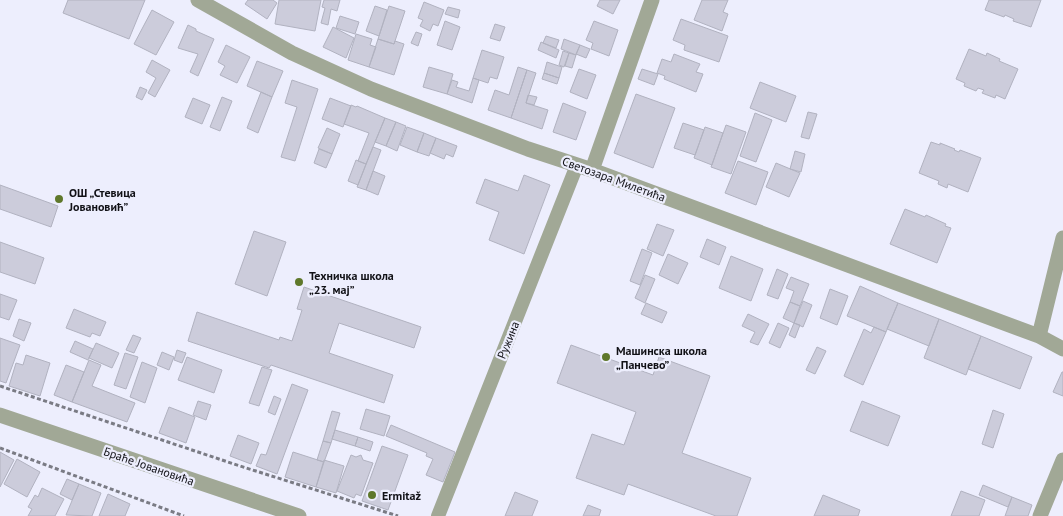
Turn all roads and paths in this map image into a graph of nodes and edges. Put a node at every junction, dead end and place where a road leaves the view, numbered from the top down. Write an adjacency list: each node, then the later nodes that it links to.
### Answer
1 (198, 0): 3 (street, Светозара Милетића)
2 (652, 0): 4 (street)
3 (577, 165): 4 (street, Светозара Милетића); 15 (street, Ружина)
4 (592, 170): 6 (street, Светозара Милетића)
5 (1063, 238): 6 (street)
6 (1039, 336): 7 (street, Светозара Милетића)
7 (1063, 349)
8 (0, 386): 14 (path)
9 (0, 415): 13 (street, Браће Јовановића)
10 (0, 448): 12 (path)
11 (1063, 460): 16 (street)
12 (184, 516)
13 (299, 516)
14 (398, 516)
15 (438, 516)
16 (1040, 516)

